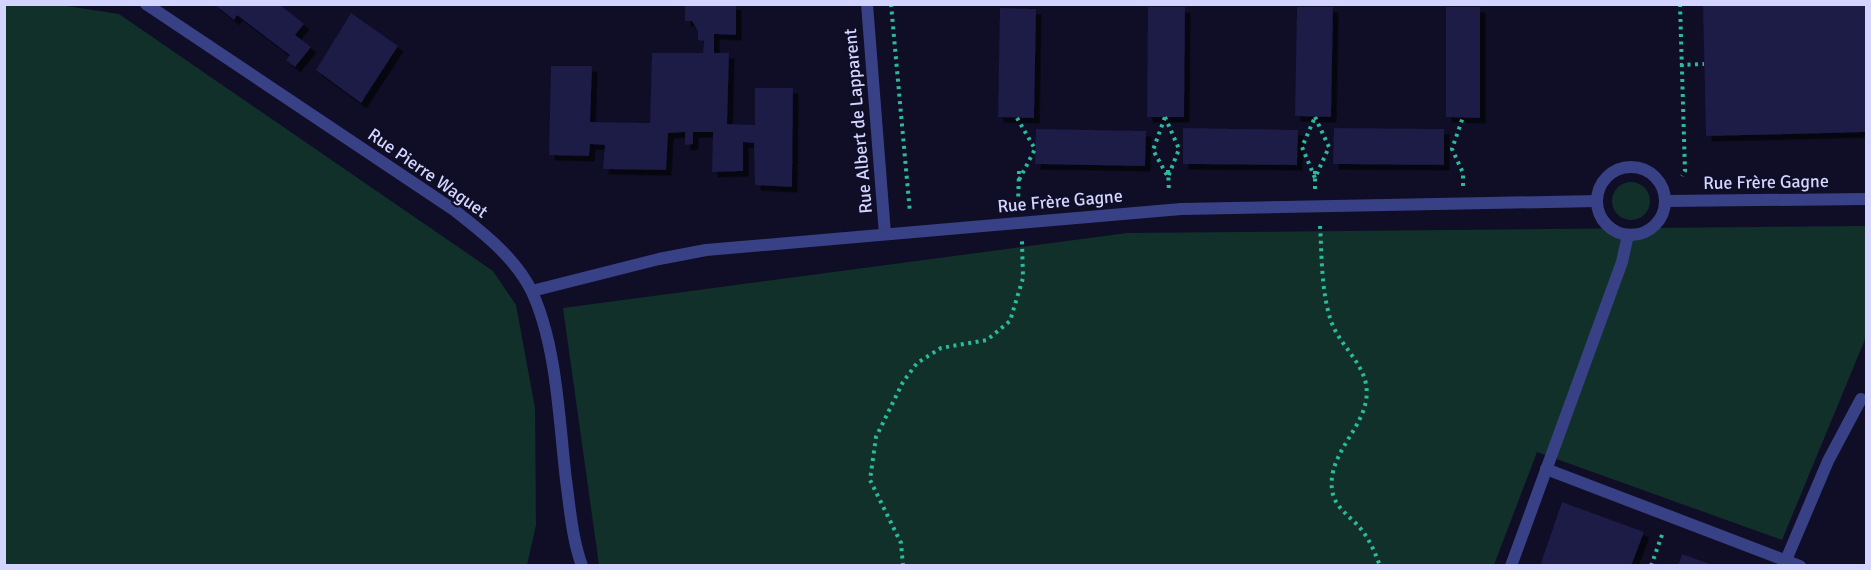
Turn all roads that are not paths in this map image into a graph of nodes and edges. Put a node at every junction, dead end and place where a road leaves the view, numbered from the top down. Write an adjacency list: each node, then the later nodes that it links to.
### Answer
1 (146, 4): 8 (street, Rue Pierre Waguet)
2 (867, 4): 6 (street, Rue Albert de Lapparent)
3 (1866, 199): 5 (street, Rue Frère Gagne)
4 (1597, 201): 5 (street); 6 (street, Rue Frère Gagne); 7 (street)
5 (1666, 201): 7 (street)
6 (885, 234): 8 (street, Rue Frère Gagne)
7 (1628, 236): 10 (street)
8 (532, 291): 12 (street, Rue Pierre Waguet)
9 (1865, 398): 11 (street)
10 (1546, 469): 11 (street); 13 (street)
11 (1786, 560): 14 (street)
12 (582, 566)
13 (1510, 566)
14 (1800, 566)

